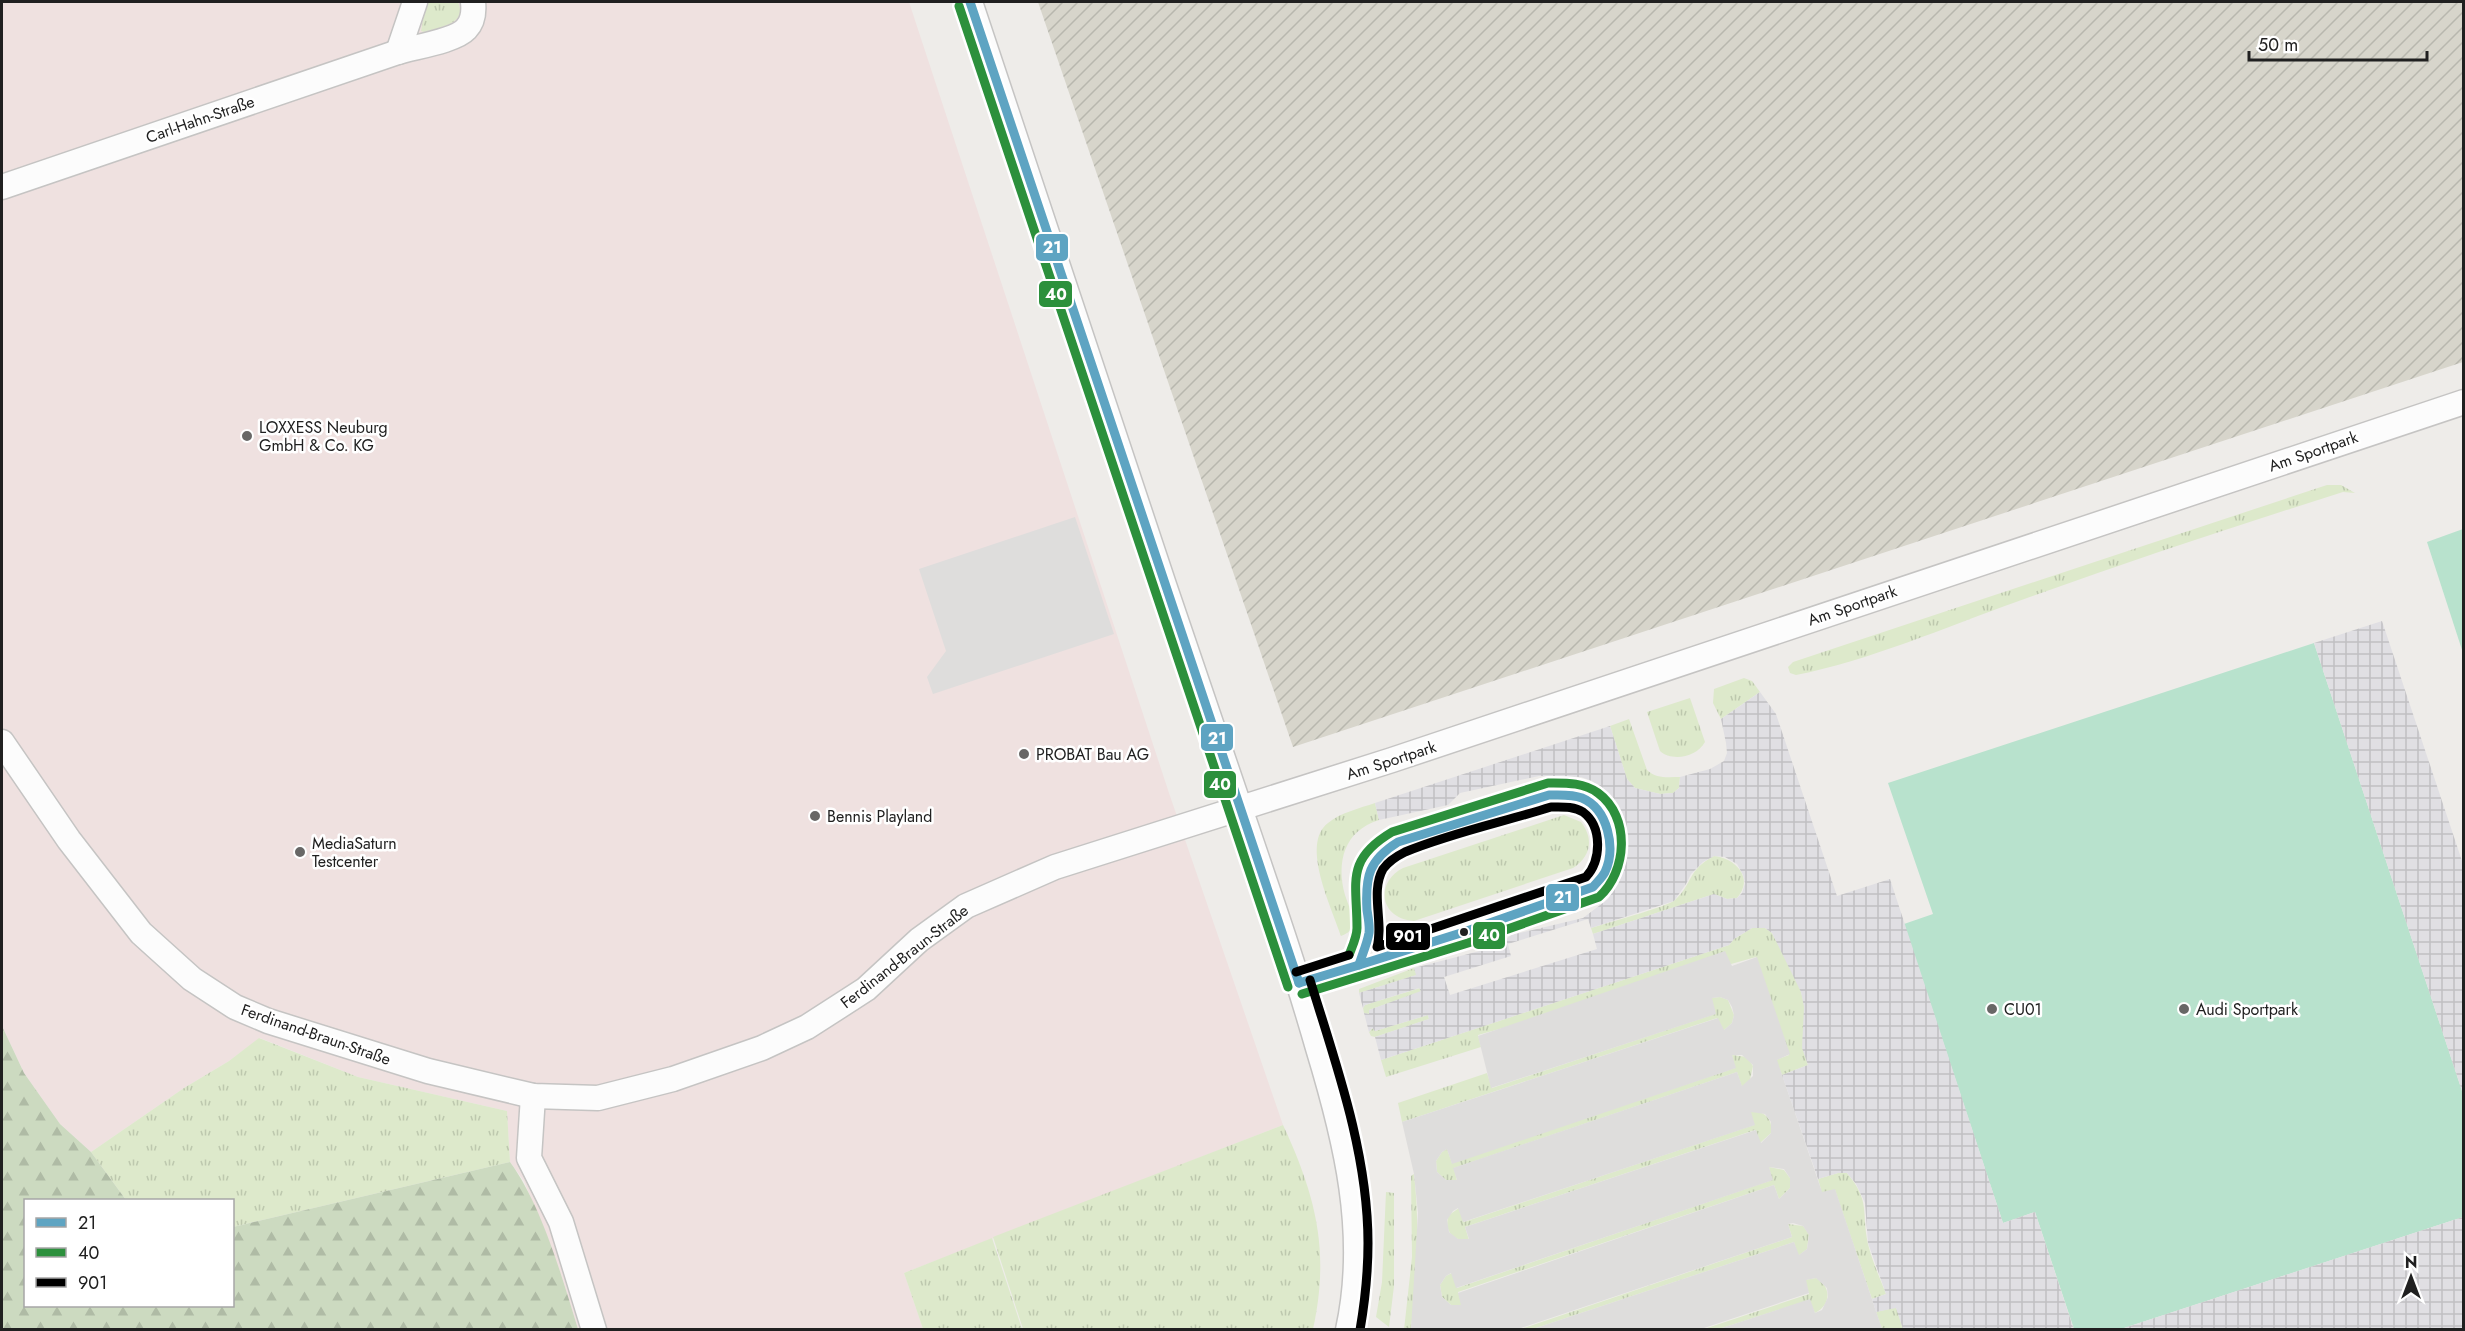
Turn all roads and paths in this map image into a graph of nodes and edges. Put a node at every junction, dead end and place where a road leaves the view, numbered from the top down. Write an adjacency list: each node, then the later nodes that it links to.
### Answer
1 (415, 2): 4 (street)
2 (473, 2): 4 (street, Carl-Hahn-Straße)
3 (970, 2): 8 (street)
4 (398, 52): 5 (street, Carl-Hahn-Straße)
5 (2, 187)
6 (2463, 402): 8 (street, Am Sportpark)
7 (2, 742): 9 (street, Ferdinand-Braun-Straße)
8 (1240, 808): 9 (street, Ferdinand-Braun-Straße); 11 (street)
9 (533, 1096): 10 (street)
10 (594, 1329)
11 (1348, 1329)

